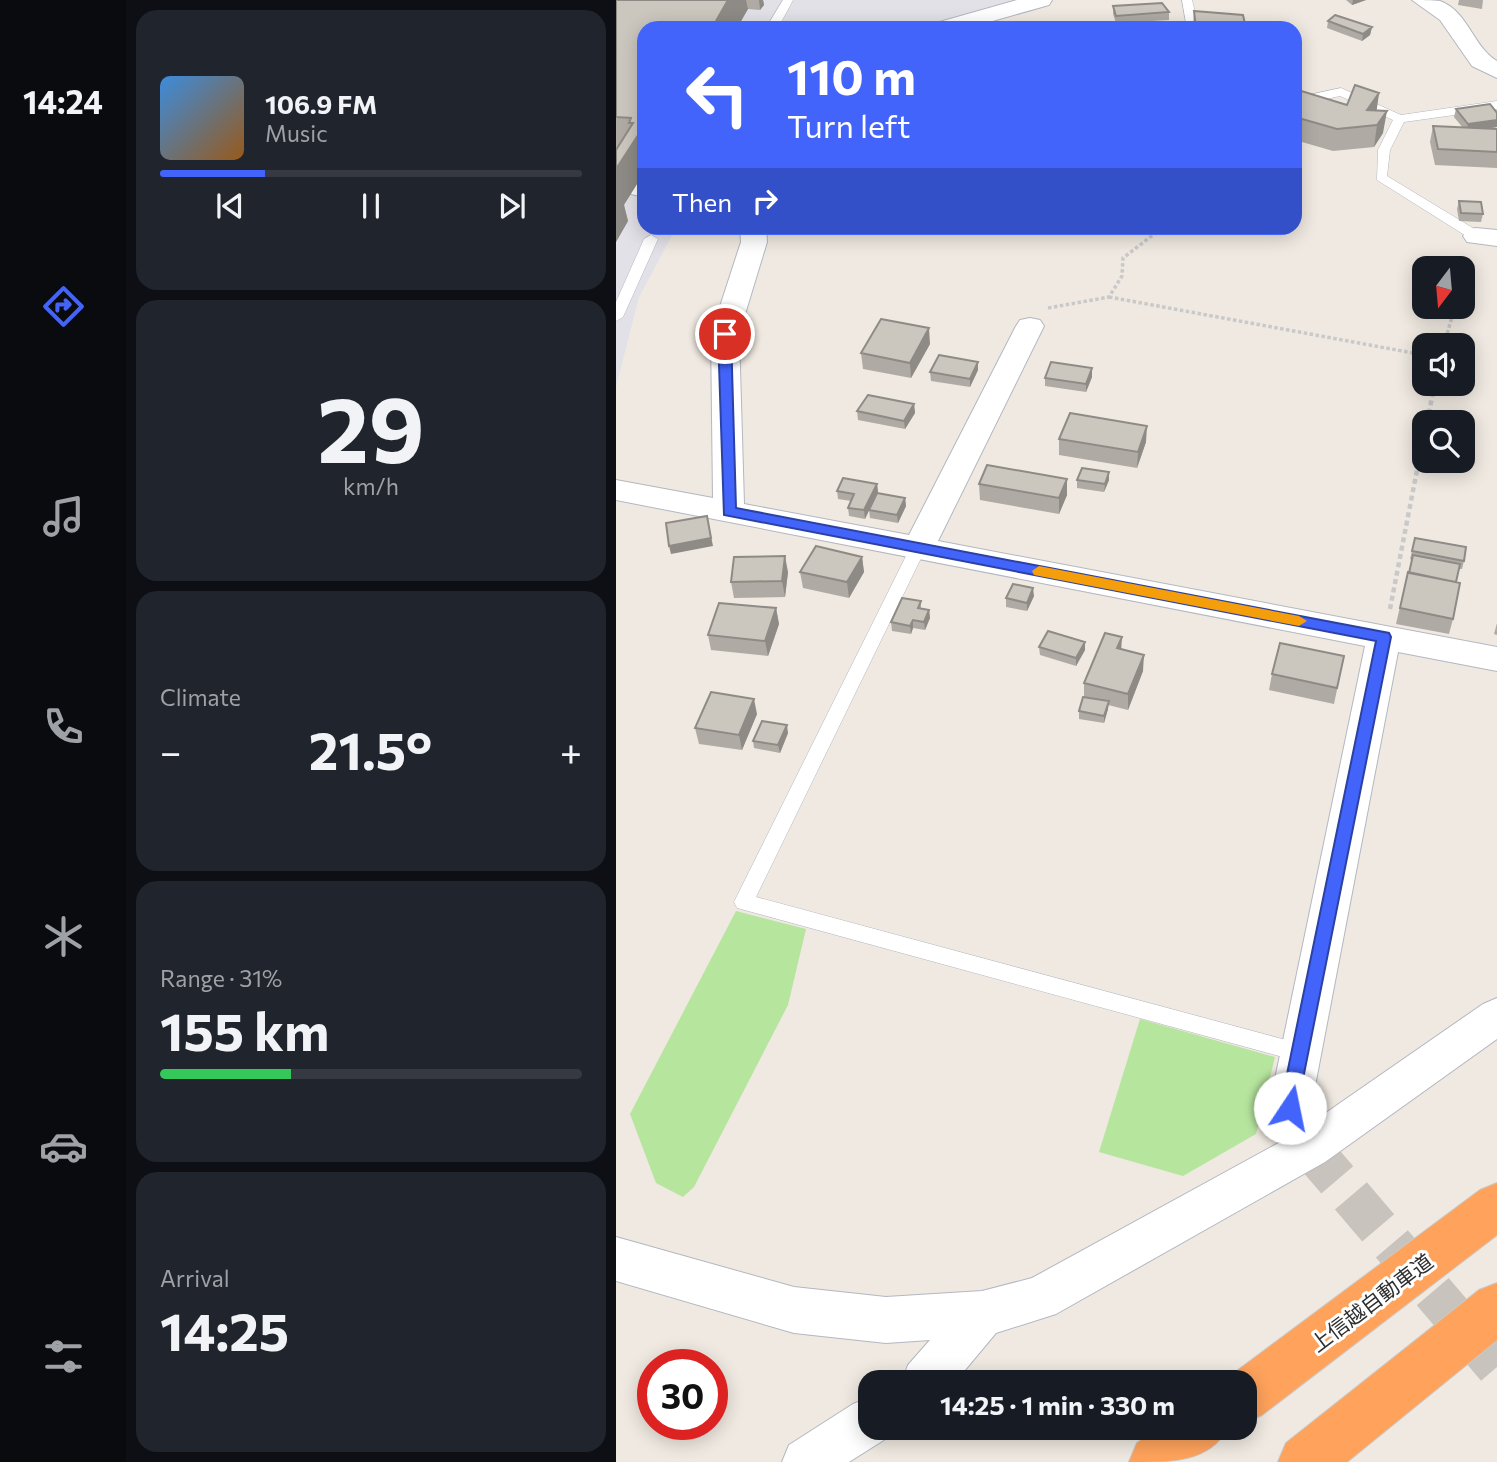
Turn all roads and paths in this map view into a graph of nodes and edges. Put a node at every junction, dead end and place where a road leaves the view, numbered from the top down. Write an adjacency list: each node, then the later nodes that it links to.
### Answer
1 (788, 0): 5 (lane)
2 (1041, 0): 6 (street)
3 (1187, 0): 7 (lane)
4 (1423, 0): 8 (street)
5 (776, 21)
6 (968, 21)
7 (1192, 21)
8 (1497, 71)
9 (1302, 100): 11 (lane)
10 (1497, 105): 11 (lane)
11 (1400, 119): 14 (lane)
12 (754, 235): 22 (street)
13 (1153, 235): 16 (path)
14 (1486, 237)
15 (651, 239): 17 (lane)
16 (1110, 297): 18 (path); 19 (path)
17 (616, 317)
18 (1030, 326): 23 (street)
19 (1412, 353)
20 (1416, 473): 24 (path)
21 (616, 490): 22 (street)
22 (729, 512): 23 (street)
23 (918, 548): 24 (street); 27 (lane)
24 (1384, 637): 25 (street); 27 (street)
25 (1497, 659)
26 (1497, 1016): 28 (street)
27 (1301, 1053): 28 (street)
28 (1310, 1148): 32 (street)
29 (1497, 1206): 34 (highway, 上信越自動車道)
30 (616, 1259): 32 (street)
31 (1497, 1308): 39 (highway)
32 (982, 1314): 33 (street)
33 (935, 1370)
34 (1257, 1387)
35 (858, 1429): 37 (street)
36 (1186, 1440): 38 (highway)
37 (806, 1462)
38 (1156, 1462)
39 (1306, 1462)

